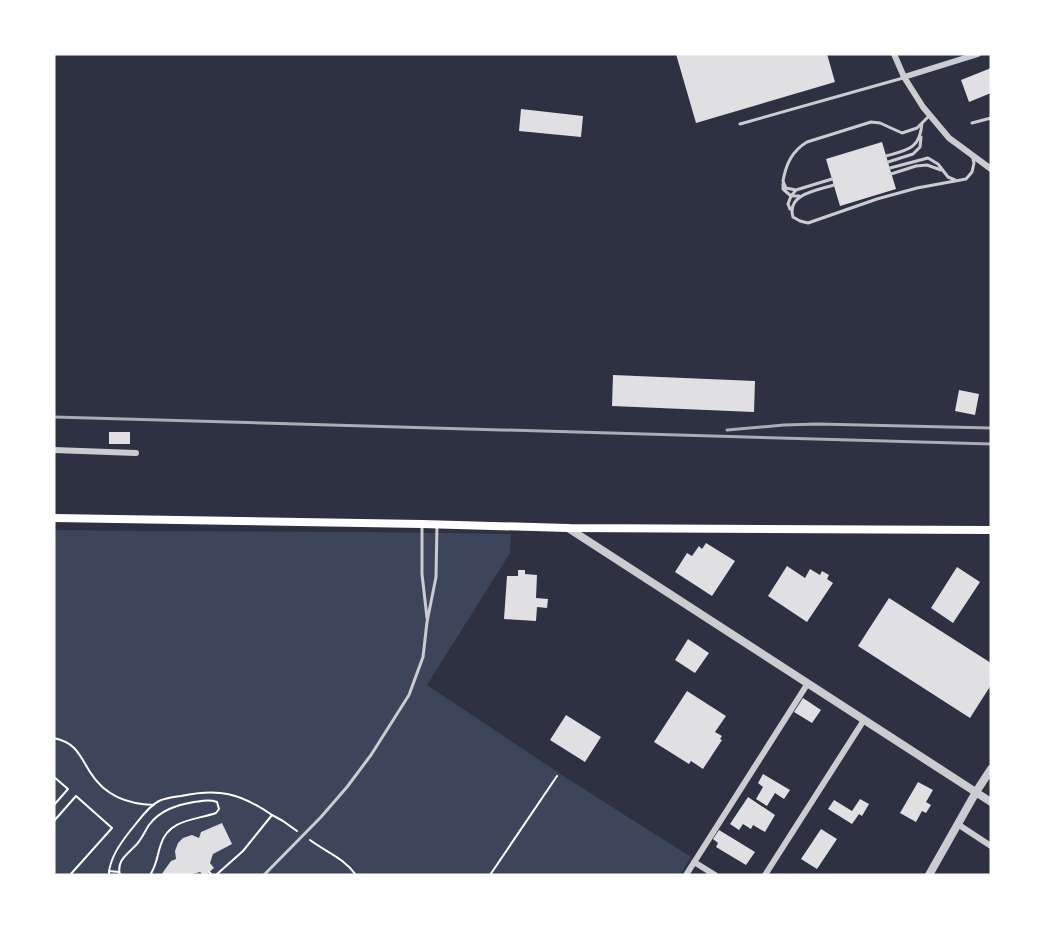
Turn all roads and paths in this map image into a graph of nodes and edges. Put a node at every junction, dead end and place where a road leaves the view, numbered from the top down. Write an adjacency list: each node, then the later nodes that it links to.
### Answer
1 (894, 54): 3 (street)
2 (978, 54): 3 (street)
3 (904, 77): 4 (street); 8 (lane)
4 (930, 115): 6 (lane); 10 (street)
5 (991, 118): 7 (lane)
6 (922, 123): 9 (lane); 18 (lane)
7 (972, 123)
8 (740, 124)
9 (921, 136): 11 (lane); 12 (lane)
10 (972, 155): 14 (street); 19 (lane)
11 (886, 156)
12 (888, 162)
13 (890, 168): 15 (lane)
14 (991, 169)
15 (942, 171): 16 (lane); 19 (lane)
16 (891, 174)
17 (832, 179): 21 (lane)
18 (783, 181): 21 (lane); 22 (lane)
19 (956, 181): 24 (lane)
20 (834, 185): 23 (lane)
21 (796, 190): 22 (lane)
22 (791, 196): 23 (lane); 24 (lane)
23 (801, 196): 24 (lane)
24 (791, 210)
25 (54, 450): 26 (street)
26 (136, 453)
27 (54, 518): 28 (main road)
28 (422, 524): 29 (main road); 32 (lane)
29 (437, 524): 30 (main road); 32 (lane)
30 (568, 528): 31 (main road); 33 (street)
31 (991, 530)
32 (427, 622): 55 (lane)
33 (808, 684): 34 (street); 49 (street)
34 (864, 720): 39 (street); 60 (street)
35 (54, 738): 42 (path)
36 (991, 769): 39 (street)
37 (556, 776): 57 (path)
38 (54, 777): 41 (path)
39 (976, 792): 40 (street); 45 (street)
40 (991, 802)
41 (54, 805)
42 (154, 805): 43 (path); 50 (path)
43 (272, 815): 46 (path); 54 (path)
44 (54, 821): 52 (path)
45 (959, 825): 48 (street); 61 (street)
46 (297, 831)
47 (310, 840): 56 (path)
48 (991, 846)
49 (694, 862): 58 (street); 59 (street)
50 (109, 873): 51 (path)
51 (119, 873): 53 (path)
52 (70, 875)
53 (150, 875)
54 (216, 875)
55 (264, 875)
56 (356, 875)
57 (490, 875)
58 (686, 875)
59 (715, 875)
60 (765, 875)
61 (930, 875)

